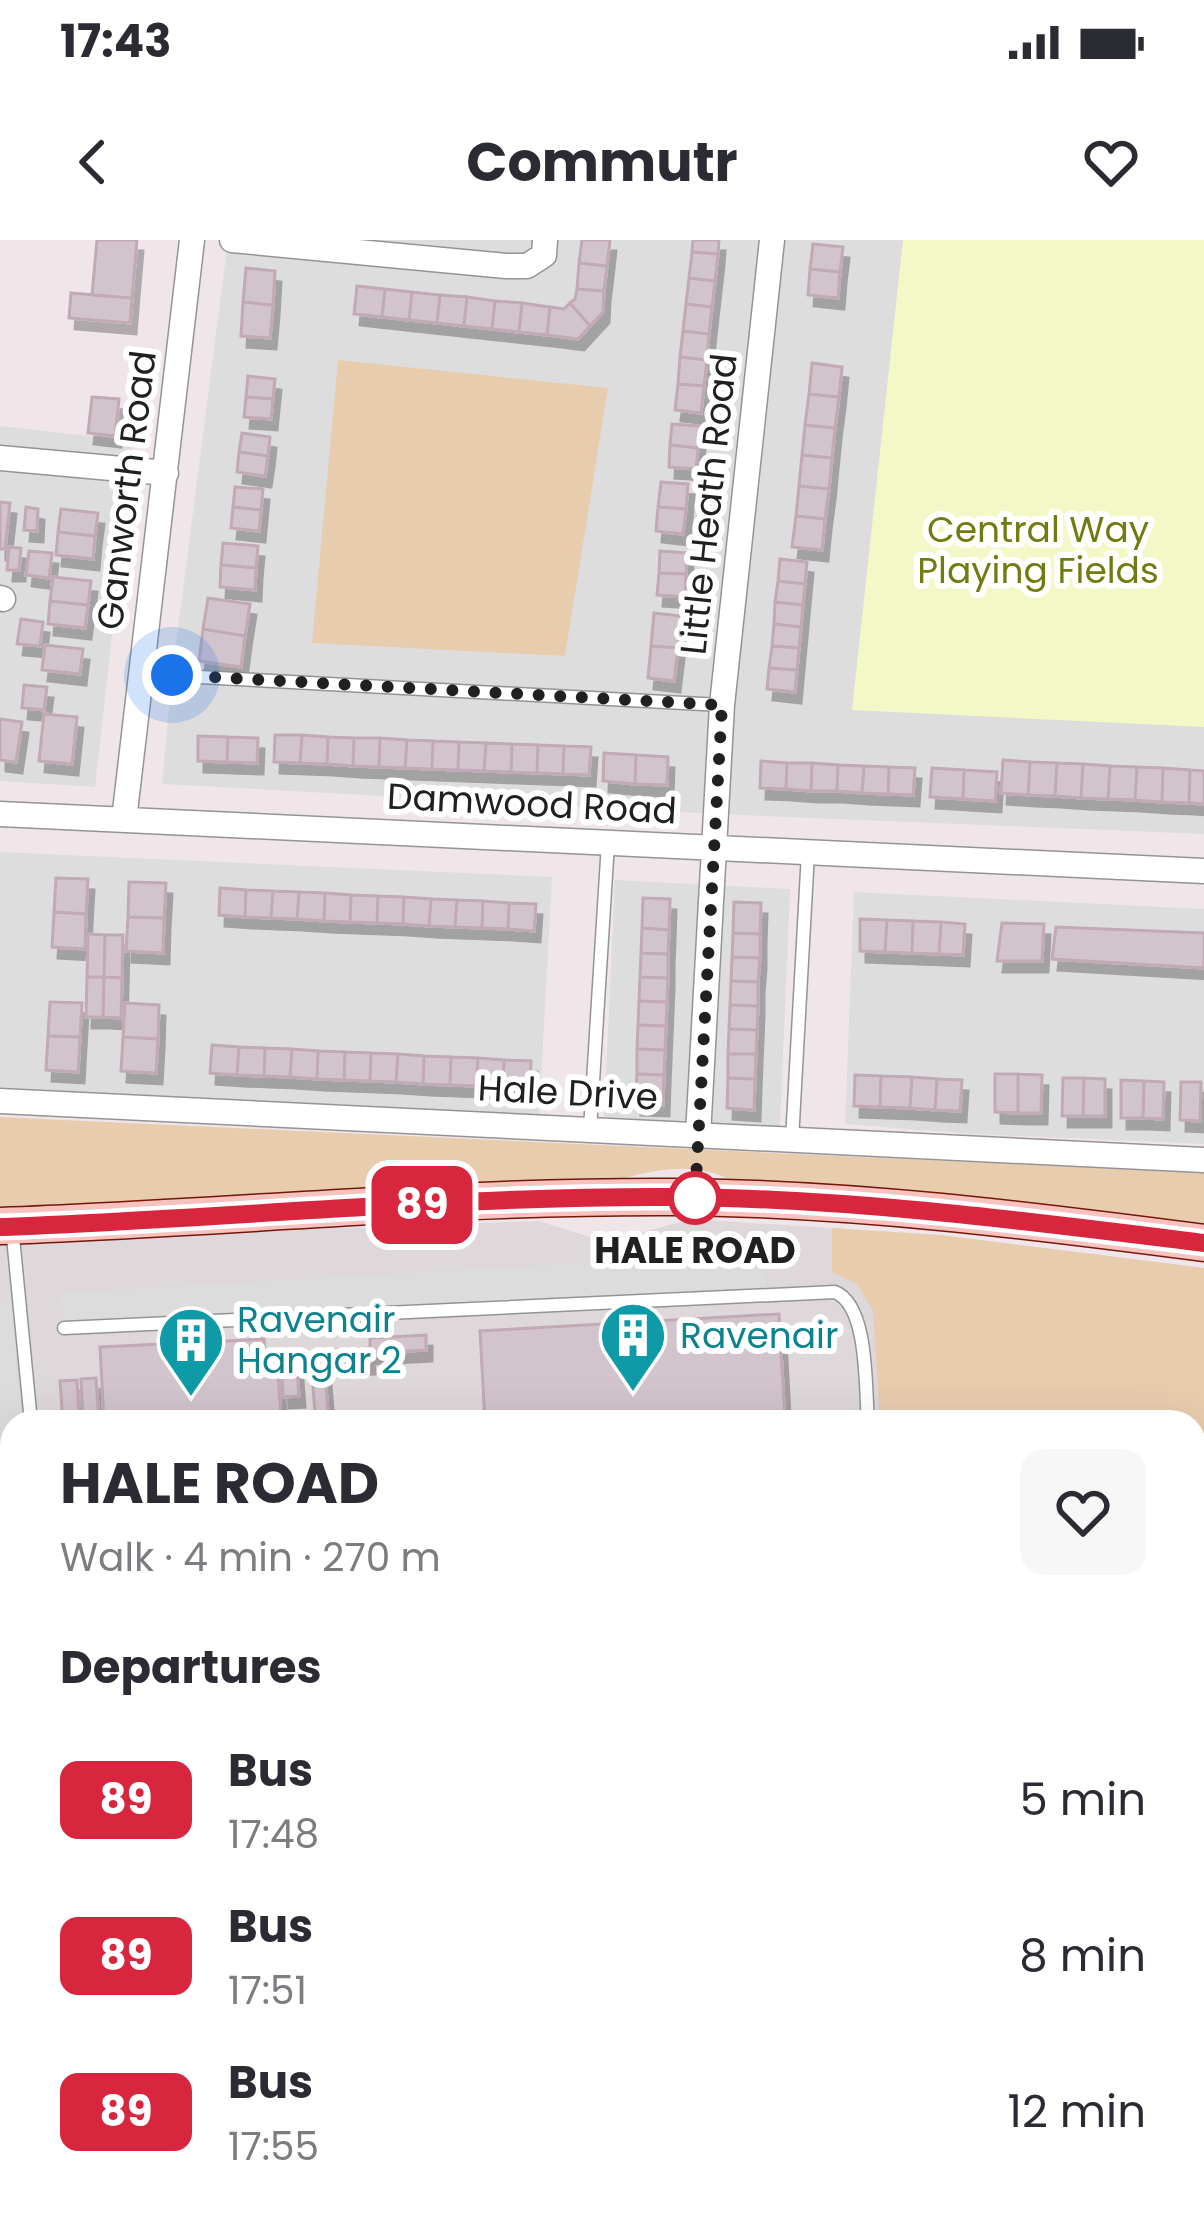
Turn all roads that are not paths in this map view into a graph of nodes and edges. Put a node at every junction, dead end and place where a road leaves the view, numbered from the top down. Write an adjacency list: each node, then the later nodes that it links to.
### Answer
1 (192, 240): 7 (street, Ganworth Road)
2 (232, 240): 5 (street)
3 (545, 240): 5 (street)
4 (772, 240): 9 (street, Little Heath Road)
5 (390, 248)
6 (0, 458): 7 (street)
7 (166, 473): 8 (street, Ganworth Road)
8 (139, 674): 9 (lane); 11 (street, Ganworth Road)
9 (722, 705): 13 (street, Little Heath Road)
10 (0, 814): 11 (street, Damwood Road)
11 (124, 820): 12 (street, Damwood Road)
12 (608, 843): 13 (street, Damwood Road); 17 (lane)
13 (712, 848): 14 (street, Damwood Road); 18 (street, Little Heath Road)
14 (808, 853): 15 (street, Damwood Road); 19 (lane)
15 (1204, 871)
16 (0, 1101): 17 (street, Hale Drive)
17 (590, 1130): 18 (street, Hale Drive)
18 (698, 1135): 19 (street, Hale Drive)
19 (792, 1141): 20 (street, Hale Drive)
20 (1204, 1160)
21 (6, 1226): 22 (street); 24 (lane)
22 (1204, 1243)
23 (64, 1328): 25 (lane)
24 (29, 1410)
25 (867, 1410)

